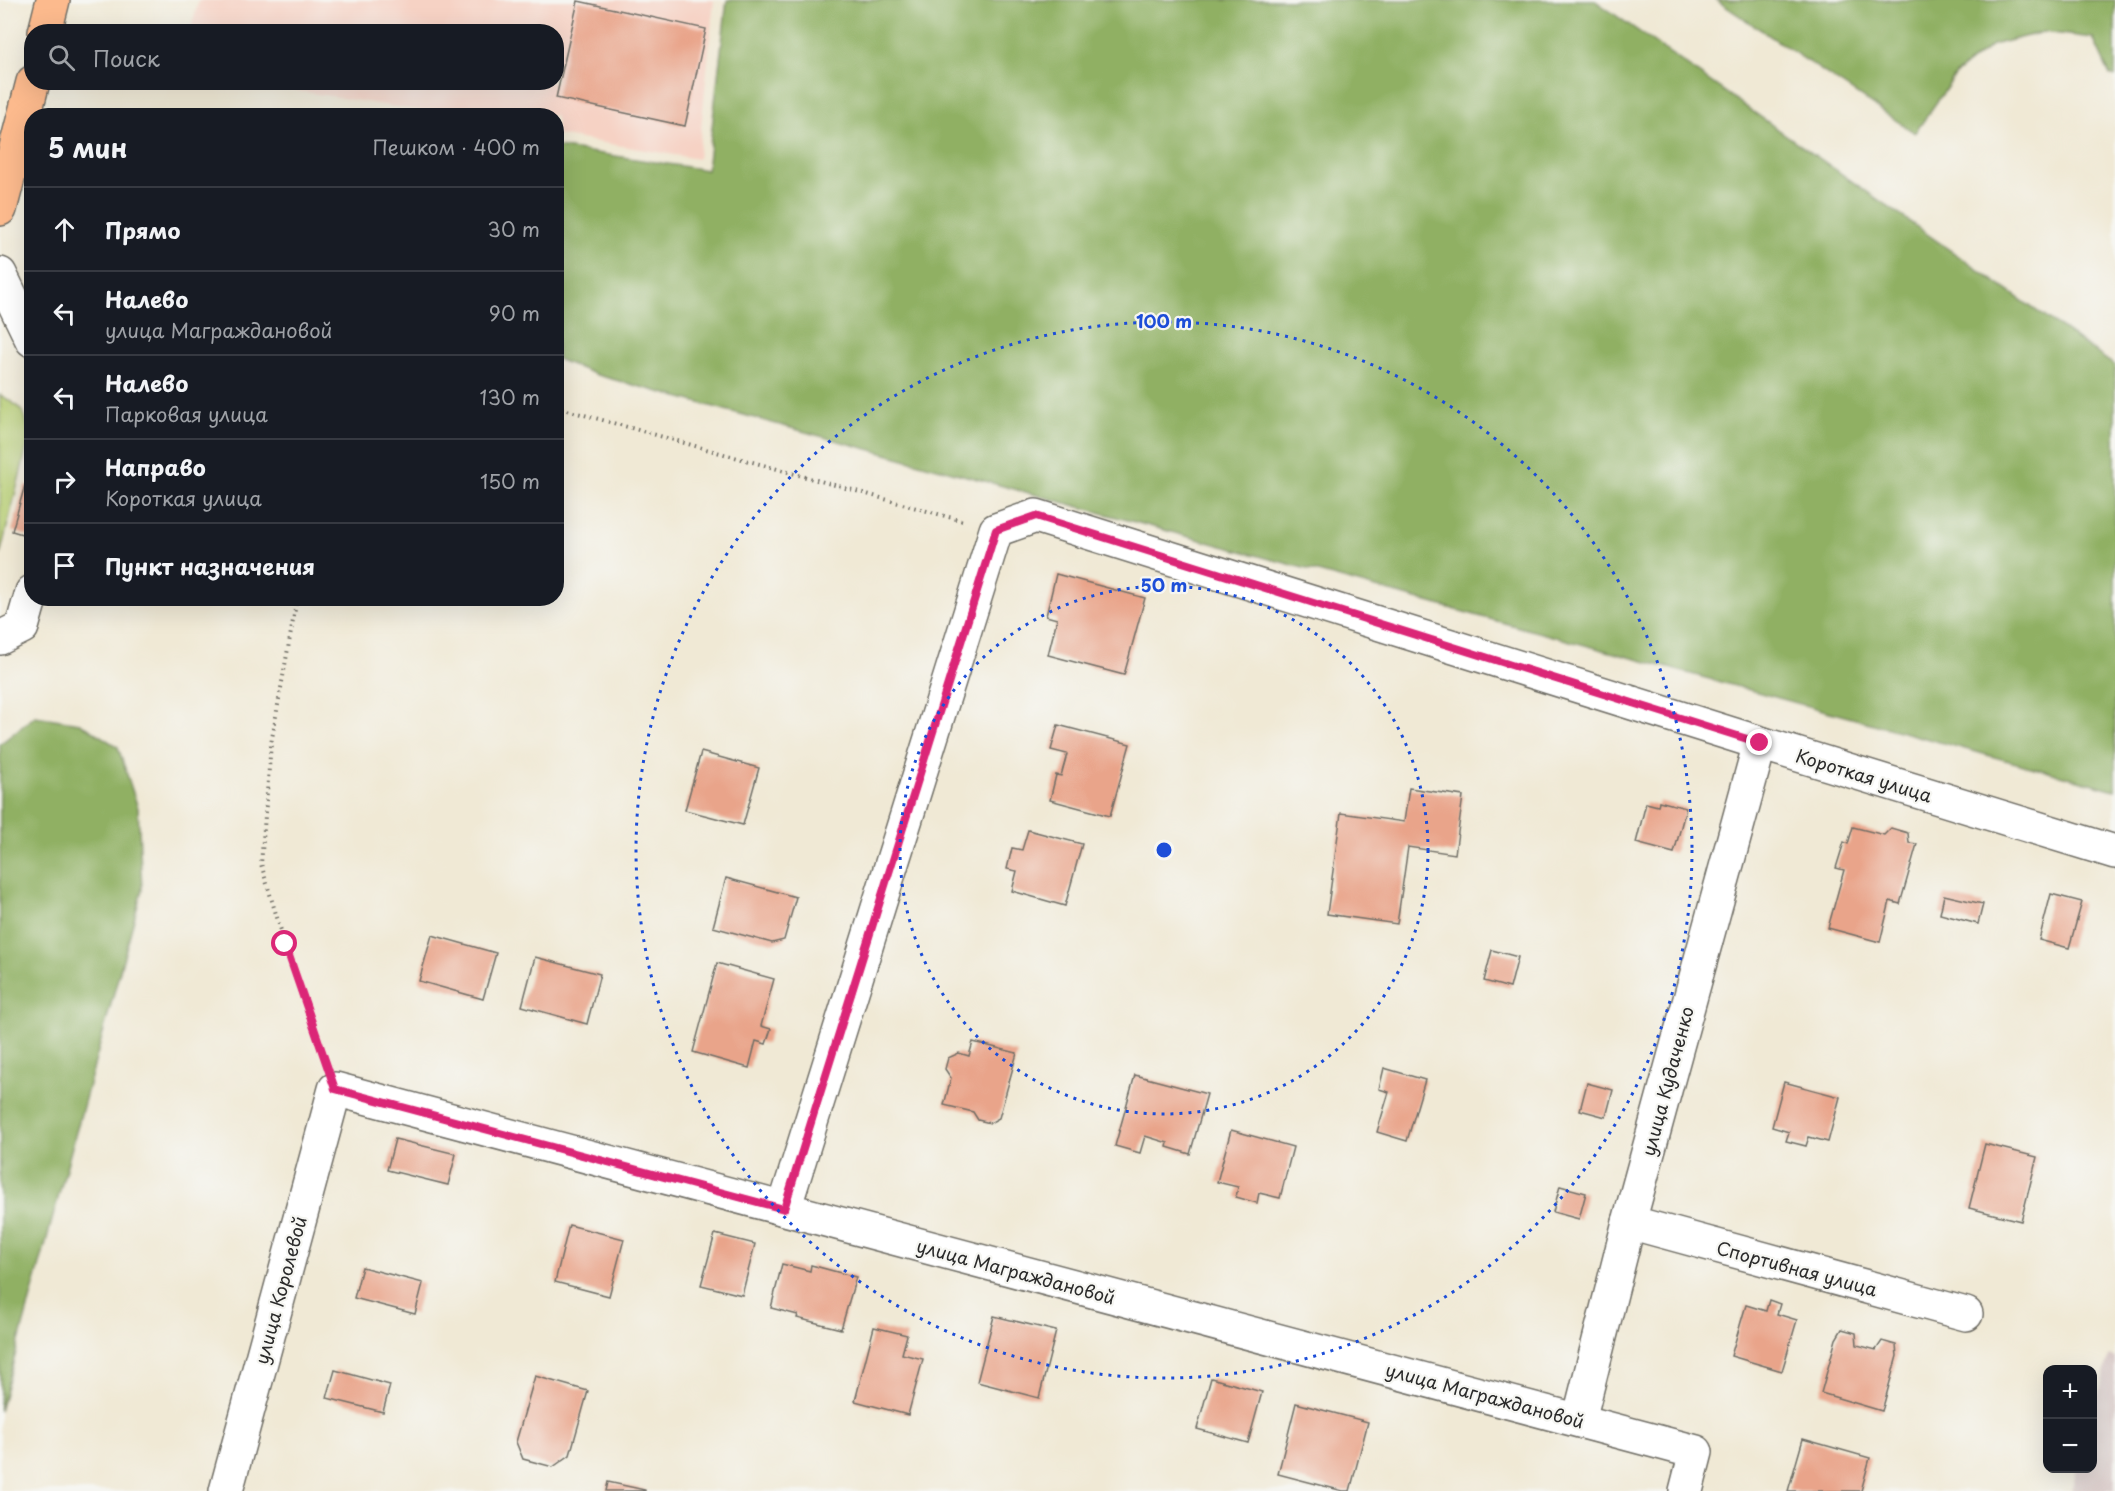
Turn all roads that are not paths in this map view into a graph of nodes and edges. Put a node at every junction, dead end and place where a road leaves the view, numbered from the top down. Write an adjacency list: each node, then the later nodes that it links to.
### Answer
1 (53, 0): 2 (main road)
2 (47, 24)
3 (31, 90): 4 (main road)
4 (26, 108)
5 (24, 117): 6 (main road)
6 (0, 209)
7 (0, 274): 8 (street)
8 (24, 324)
9 (28, 606): 10 (street)
10 (0, 638)
11 (1760, 743): 12 (street, Короткая улица); 14 (street, Короткая улица); 15 (street, улица Кудаченко)
12 (2115, 852)
13 (335, 1089): 14 (street, улица Маграждановой); 18 (street, улица Королевой)
14 (784, 1209): 17 (street, улица Маграждановой)
15 (1629, 1222): 16 (street, Спортивная улица); 17 (street, улица Кудаченко)
16 (1966, 1314)
17 (1579, 1420): 19 (street, улица Маграждановой)
18 (226, 1491)
19 (1686, 1491)

